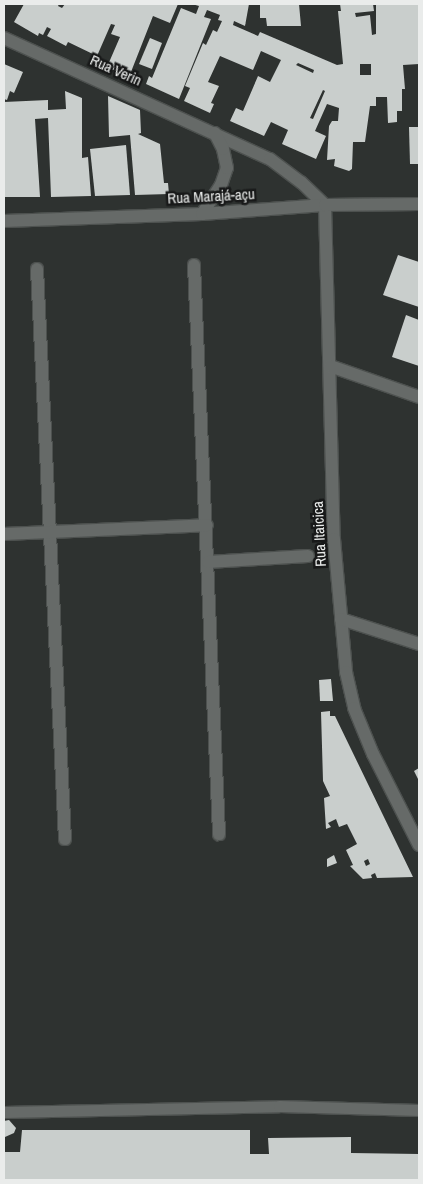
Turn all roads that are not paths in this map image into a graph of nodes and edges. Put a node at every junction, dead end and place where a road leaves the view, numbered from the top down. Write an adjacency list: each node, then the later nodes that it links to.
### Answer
1 (4, 38): 2 (street, Rua Verin)
2 (215, 133): 4 (street, Rua Verin); 5 (street)
3 (419, 204): 4 (street, Rua Marajá-açu)
4 (325, 205): 5 (street, Rua Marajá-açu); 9 (street, Rua Itaicica)
5 (202, 214): 6 (street, Rua Marajá-açu)
6 (4, 221)
7 (194, 264): 11 (street)
8 (37, 269): 12 (street)
9 (330, 366): 10 (street); 16 (street, Rua Itaicica)
10 (419, 397)
11 (207, 525): 12 (street); 15 (street)
12 (50, 532): 13 (street); 19 (street)
13 (4, 534)
14 (308, 556): 15 (street)
15 (208, 562): 18 (street)
16 (341, 619): 17 (street); 20 (street, Rua Itaicica)
17 (419, 644)
18 (219, 834)
19 (65, 839)
20 (419, 845)
21 (419, 1110): 22 (lane)
22 (4, 1112)

